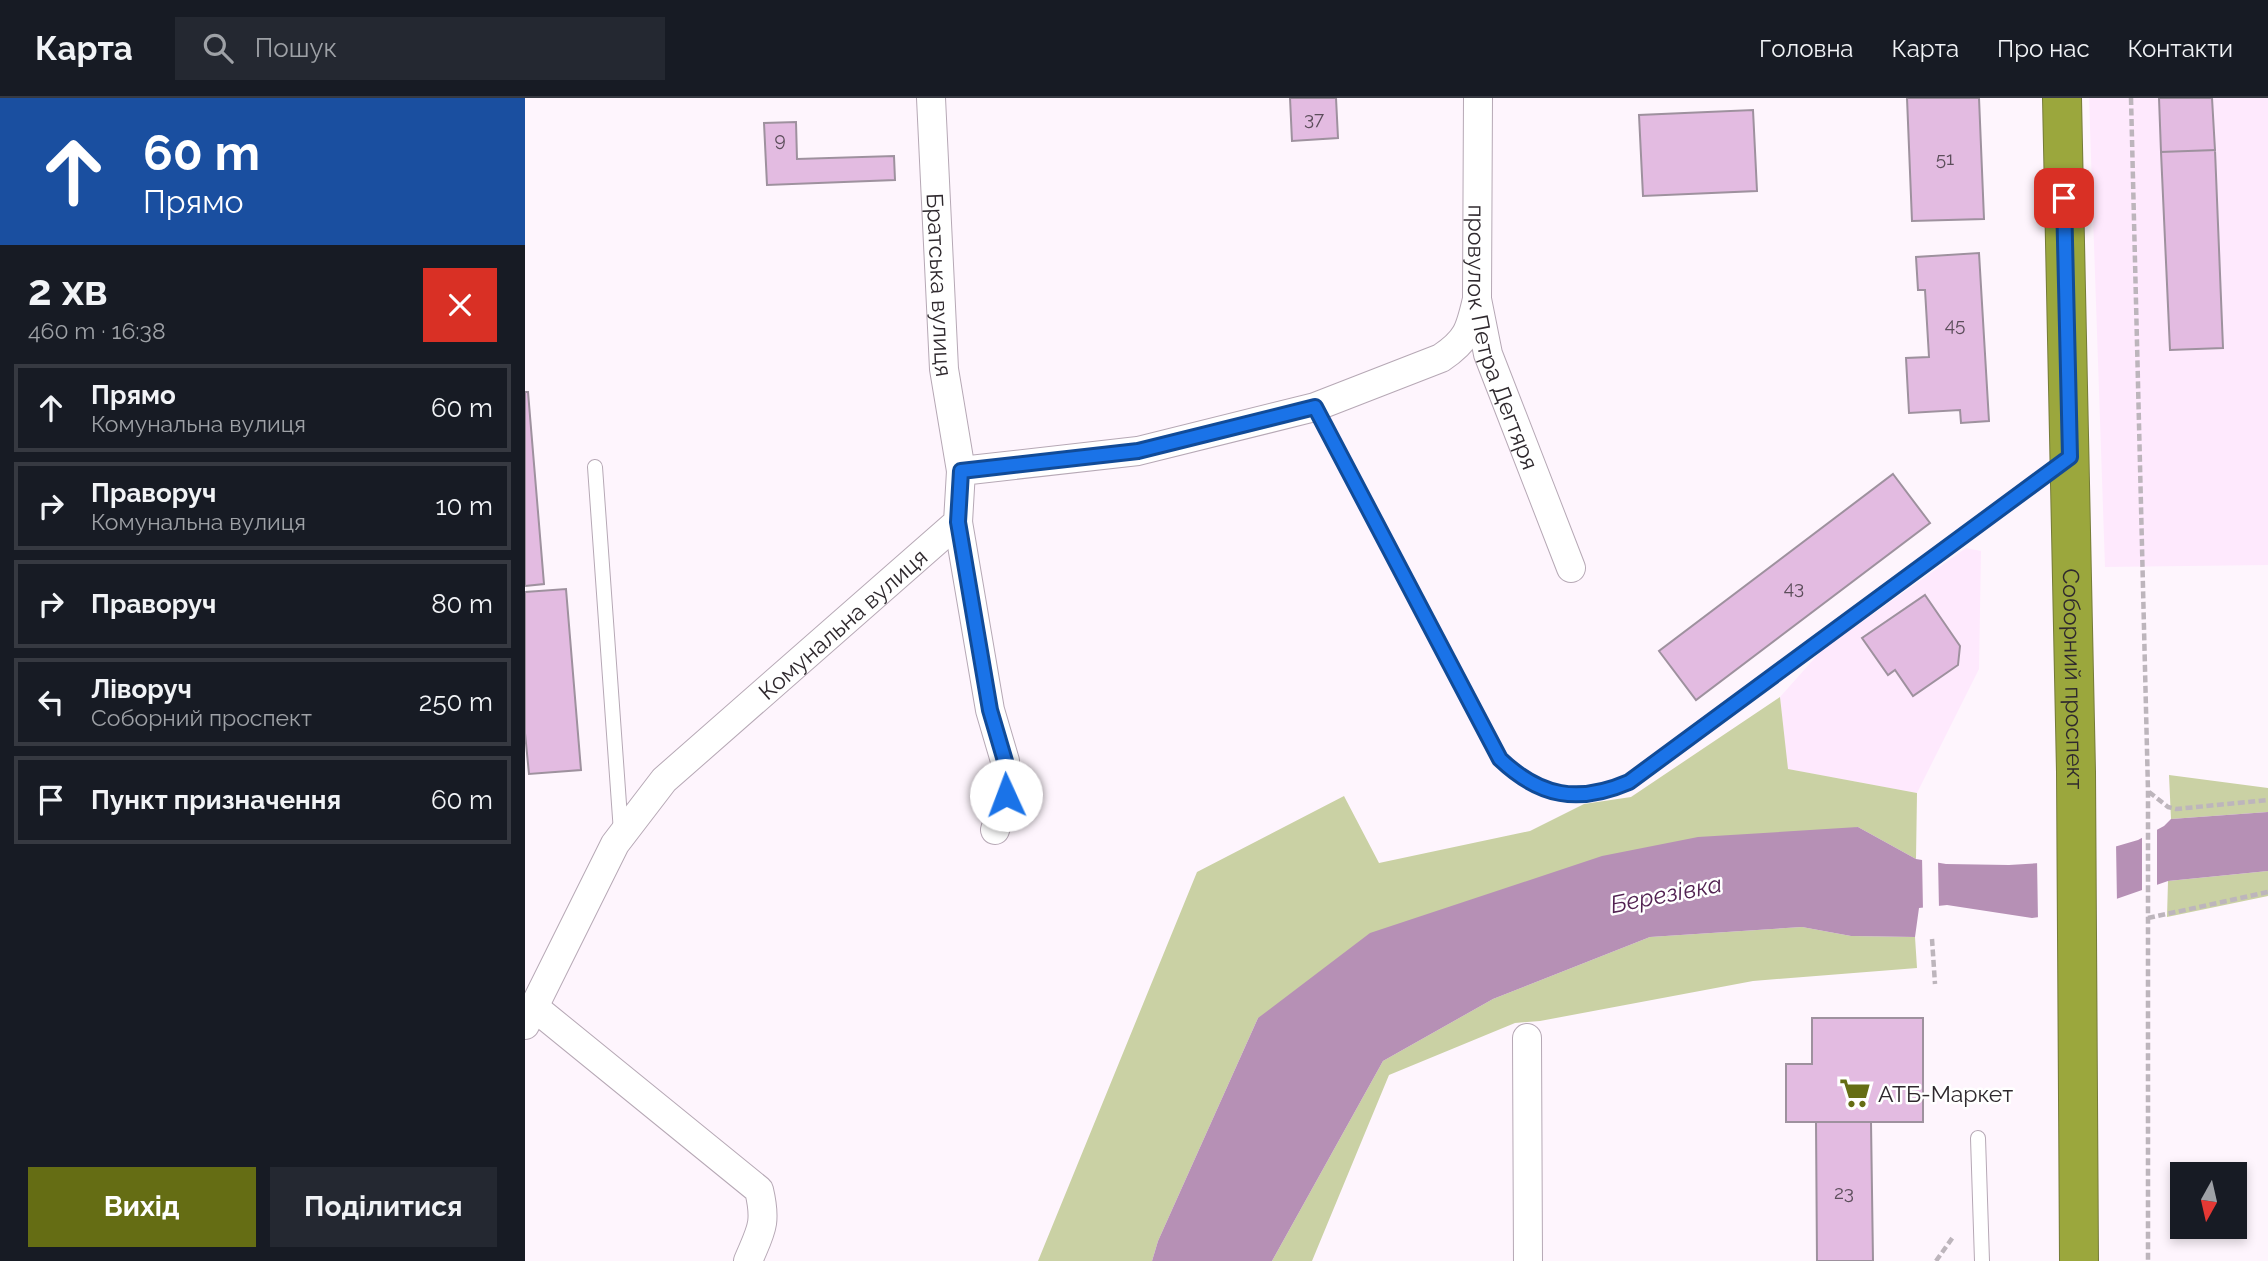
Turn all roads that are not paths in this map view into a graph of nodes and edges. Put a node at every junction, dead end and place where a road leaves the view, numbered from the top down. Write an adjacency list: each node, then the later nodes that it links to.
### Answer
1 (931, 98): 8 (street, Братська вулиця)
2 (1478, 98): 4 (street, провулок Петра Дегтяря)
3 (2062, 98): 6 (highway, Соборний проспект)
4 (1477, 299): 5 (street); 10 (street, провулок Петра Дегтяря)
5 (1315, 407): 6 (lane); 8 (street)
6 (2070, 457): 19 (highway, Соборний проспект)
7 (595, 467): 12 (lane)
8 (961, 471): 9 (street)
9 (958, 522): 11 (street); 12 (street, Комунальна вулиця)
10 (1571, 568)
11 (995, 830)
12 (621, 837): 13 (street, Комунальна вулиця)
13 (530, 1016): 16 (street)
14 (1527, 1038): 17 (street)
15 (1978, 1138): 18 (lane)
16 (748, 1261)
17 (1528, 1261)
18 (1982, 1261)
19 (2079, 1261)

